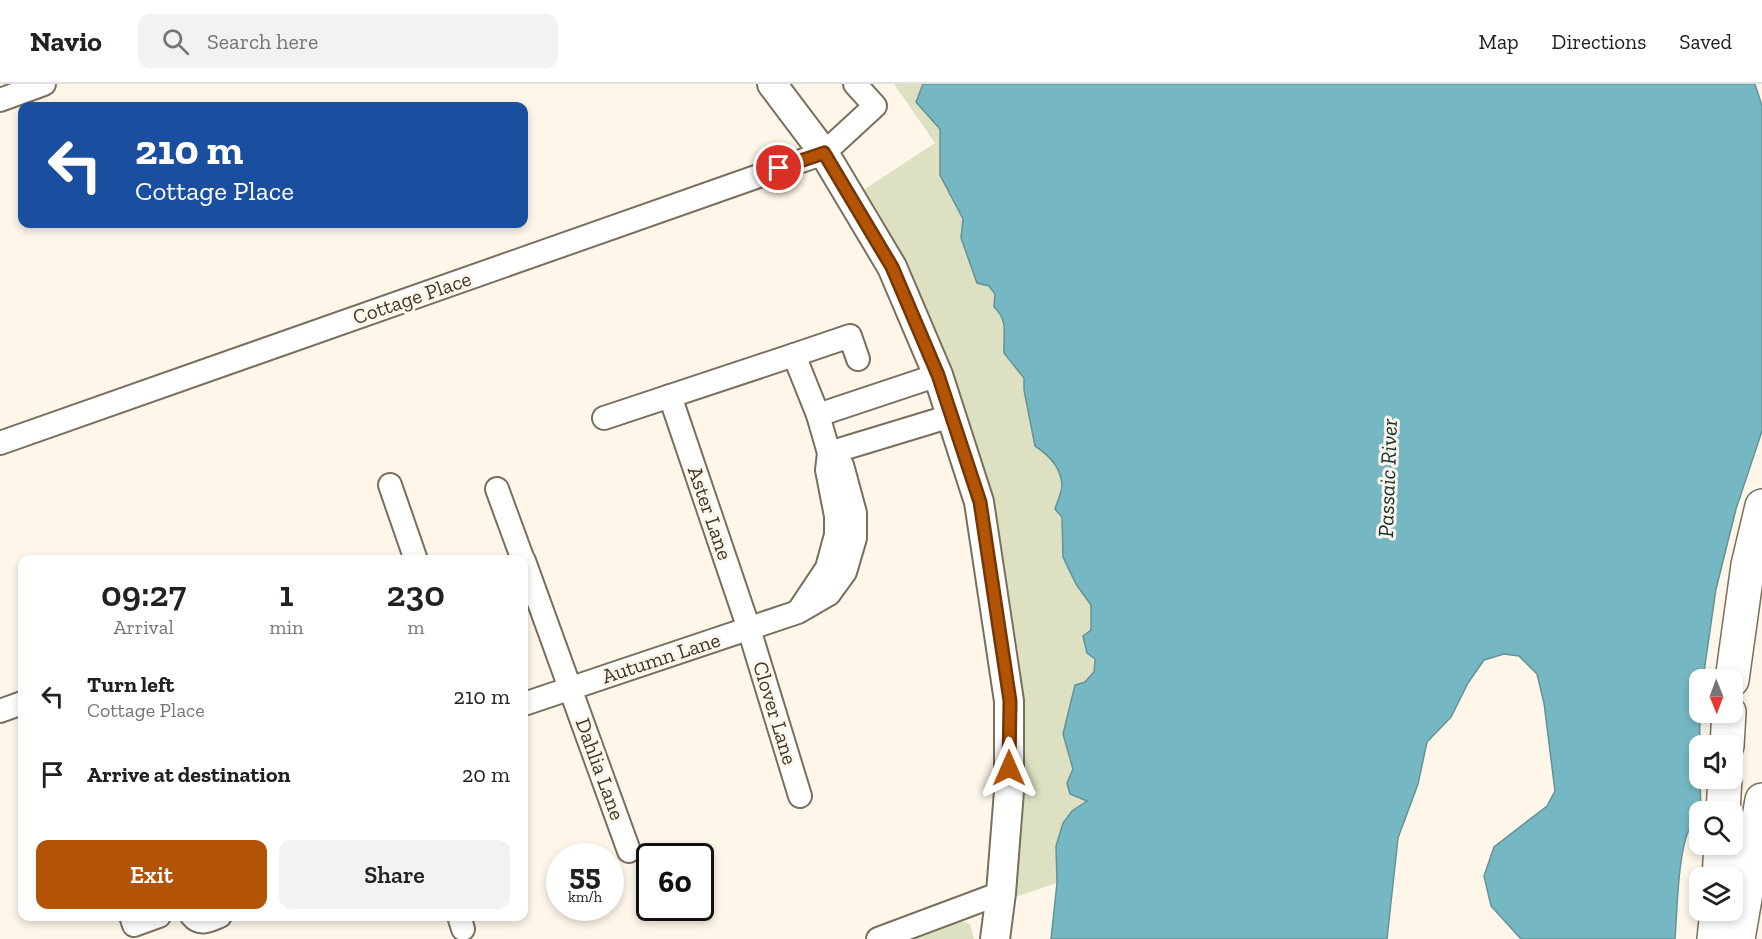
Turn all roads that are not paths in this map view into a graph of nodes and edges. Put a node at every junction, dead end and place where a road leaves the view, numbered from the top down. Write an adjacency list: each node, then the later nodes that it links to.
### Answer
1 (44, 84): 4 (street)
2 (772, 84): 5 (main road)
3 (855, 84): 5 (street)
4 (0, 100)
5 (824, 153): 8 (main road); 13 (street, Cottage Place)
6 (794, 355): 7 (street); 9 (street); 10 (street, Autumn Lane)
7 (858, 359)
8 (938, 375): 10 (street); 11 (main road)
9 (670, 396): 12 (street); 22 (street, Aster Lane)
10 (818, 415): 14 (street, Autumn Lane)
11 (951, 416): 14 (street); 32 (main road)
12 (604, 418)
13 (0, 443)
14 (829, 453): 22 (street, Autumn Lane)
15 (390, 485): 19 (street)
16 (497, 489): 20 (street, Dahlia Lane)
17 (1762, 506): 23 (highway)
18 (1762, 527): 23 (highway)
19 (414, 555)
20 (521, 555)
21 (528, 574): 25 (street, Dahlia Lane)
22 (749, 629): 25 (street, Autumn Lane); 29 (street, Clover Lane)
23 (1738, 637): 24 (highway)
24 (1734, 669)
25 (570, 688): 26 (street, Autumn Lane); 31 (street, Dahlia Lane)
26 (528, 703)
27 (18, 704): 28 (street)
28 (0, 711)
29 (800, 796)
30 (1762, 800): 39 (highway)
31 (629, 851)
32 (1001, 893): 36 (street); 37 (main road)
33 (133, 921): 34 (street)
34 (145, 921)
35 (1716, 921): 38 (highway)
36 (878, 939)
37 (995, 939)
38 (1714, 939)
39 (1738, 939)

